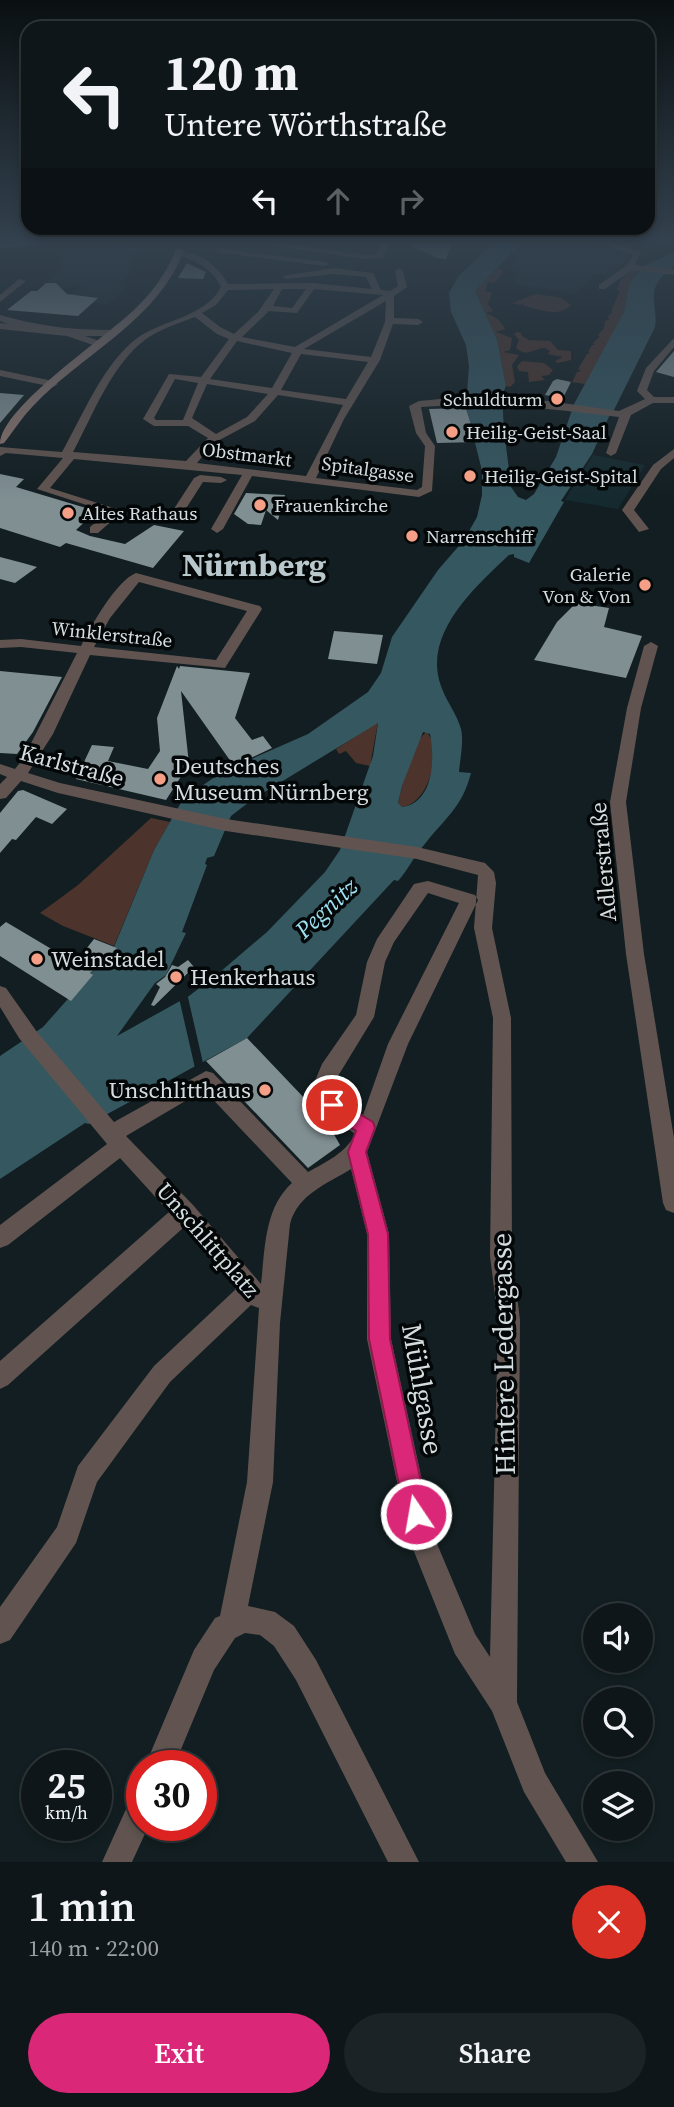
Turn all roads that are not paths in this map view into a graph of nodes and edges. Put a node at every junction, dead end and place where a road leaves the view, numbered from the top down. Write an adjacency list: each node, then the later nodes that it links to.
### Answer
1 (0, 327): 2 (street)
2 (27, 327): 9 (street)
3 (118, 327): 10 (street)
4 (163, 327): 14 (street)
5 (211, 327): 11 (street)
6 (247, 327): 11 (street)
7 (331, 327): 15 (street)
8 (387, 327): 16 (street)
9 (69, 333): 10 (street); 13 (street)
10 (112, 333): 13 (street)
11 (235, 337): 15 (street); 18 (street)
12 (674, 341): 21 (street)
13 (98, 346): 14 (street); 19 (street)
14 (129, 349): 30 (street)
15 (298, 350): 16 (street); 20 (street, Obstmarkt)
16 (375, 360): 23 (street)
17 (0, 374): 19 (street)
18 (204, 381): 20 (street); 25 (street); 25 (street)
19 (49, 388): 27 (street)
20 (274, 393): 23 (street); 26 (street, Obstmarkt)
21 (650, 400): 22 (street); 24 (street)
22 (674, 400)
23 (349, 404): 33 (street)
24 (626, 414): 29 (street); 33 (street, Spitalgasse)
25 (190, 423): 26 (street)
26 (216, 438): 31 (street, Obstmarkt)
27 (1, 446): 30 (street, Obstmarkt)
28 (674, 452): 36 (street)
29 (611, 453)
30 (68, 455): 31 (street, Obstmarkt); 37 (street)
31 (189, 465): 32 (street, Obstmarkt)
32 (246, 477): 33 (street, Obstmarkt); 34 (street, Obstmarkt); 35 (street)
33 (305, 478)
34 (173, 518)
35 (217, 529)
36 (643, 529)
37 (94, 530)
38 (0, 644): 40 (street, Winklerstraße)
39 (652, 646): 50 (street, Adlerstraße)
40 (83, 651): 40 (street, Winklerstraße); 42 (street)
41 (0, 769): 42 (street, Karlstraße)
42 (18, 774): 43 (street); 44 (street, Karlstraße)
43 (0, 794)
44 (486, 872): 58 (street, Hintere Ledergasse)
45 (0, 993): 47 (street, Unschlittplatz)
46 (366, 1128): 46 (street); 48 (street)
47 (110, 1132): 49 (street); 51 (street, Unschlittplatz); 52 (street)
48 (357, 1152): 49 (street); 58 (street, Mühlgasse)
49 (306, 1184): 54 (street, Unschlittplatz)
50 (674, 1203)
51 (185, 1212): 53 (street, Unschlittplatz); 55 (street)
52 (0, 1238)
53 (252, 1289): 54 (street, Unschlittplatz); 57 (street)
54 (268, 1309): 56 (street)
55 (0, 1377)
56 (233, 1623): 59 (street); 62 (street)
57 (0, 1630)
58 (503, 1702): 63 (street, Hintere Ledergasse)
59 (166, 1750)
60 (126, 1841): 61 (street)
61 (117, 1862)
62 (404, 1862)
63 (583, 1862)

